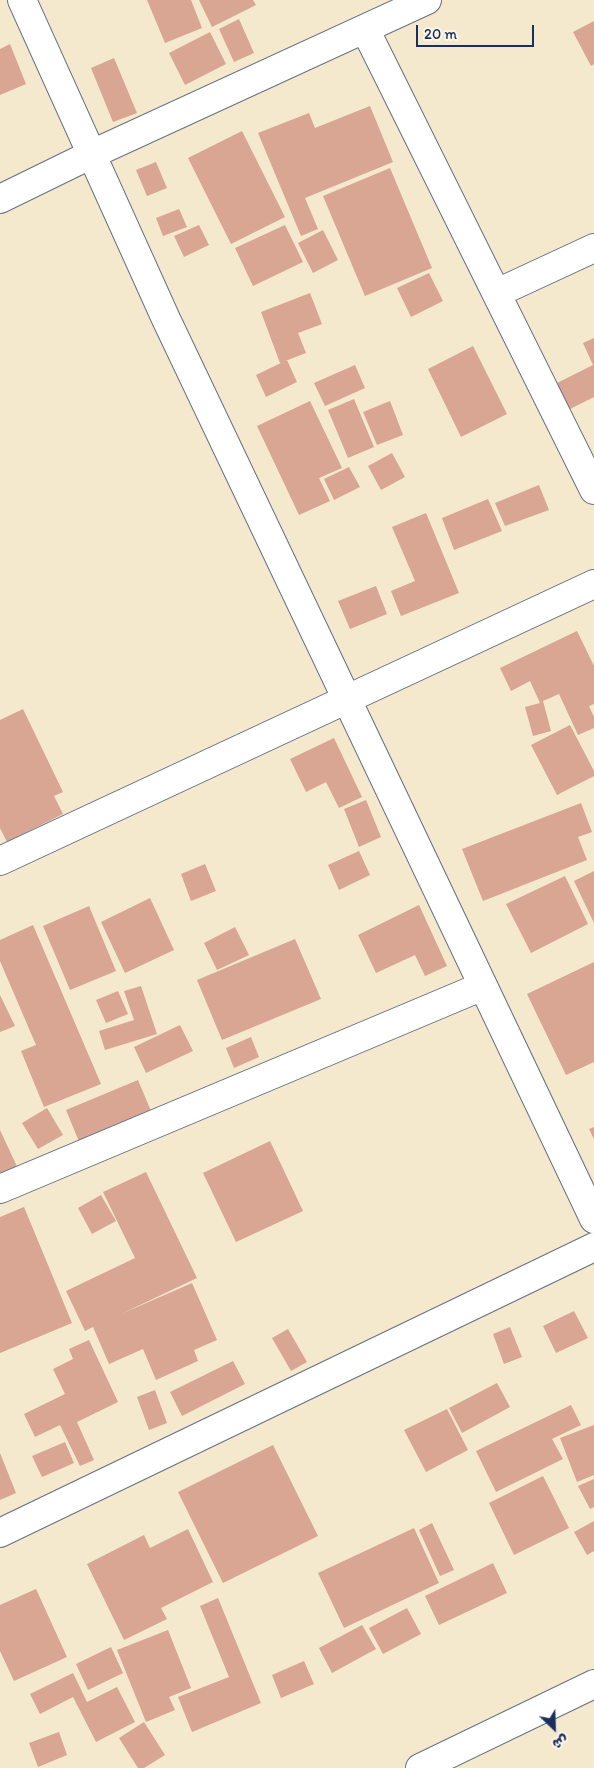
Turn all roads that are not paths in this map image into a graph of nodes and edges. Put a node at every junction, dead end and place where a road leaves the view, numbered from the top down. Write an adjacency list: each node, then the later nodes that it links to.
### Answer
1 (22, 0): 4 (street)
2 (427, 0): 3 (street)
3 (365, 29): 4 (street); 7 (street)
4 (90, 155): 5 (street); 10 (street)
5 (0, 199)
6 (594, 248): 7 (street)
7 (497, 293): 8 (street)
8 (594, 490)
9 (594, 584): 10 (street)
10 (347, 699): 11 (street); 12 (street)
11 (0, 861)
12 (483, 986): 13 (street); 14 (street)
13 (0, 1189)
14 (594, 1219)
15 (594, 1246): 16 (street)
16 (0, 1533)
17 (594, 1684): 18 (street)
18 (420, 1768)

